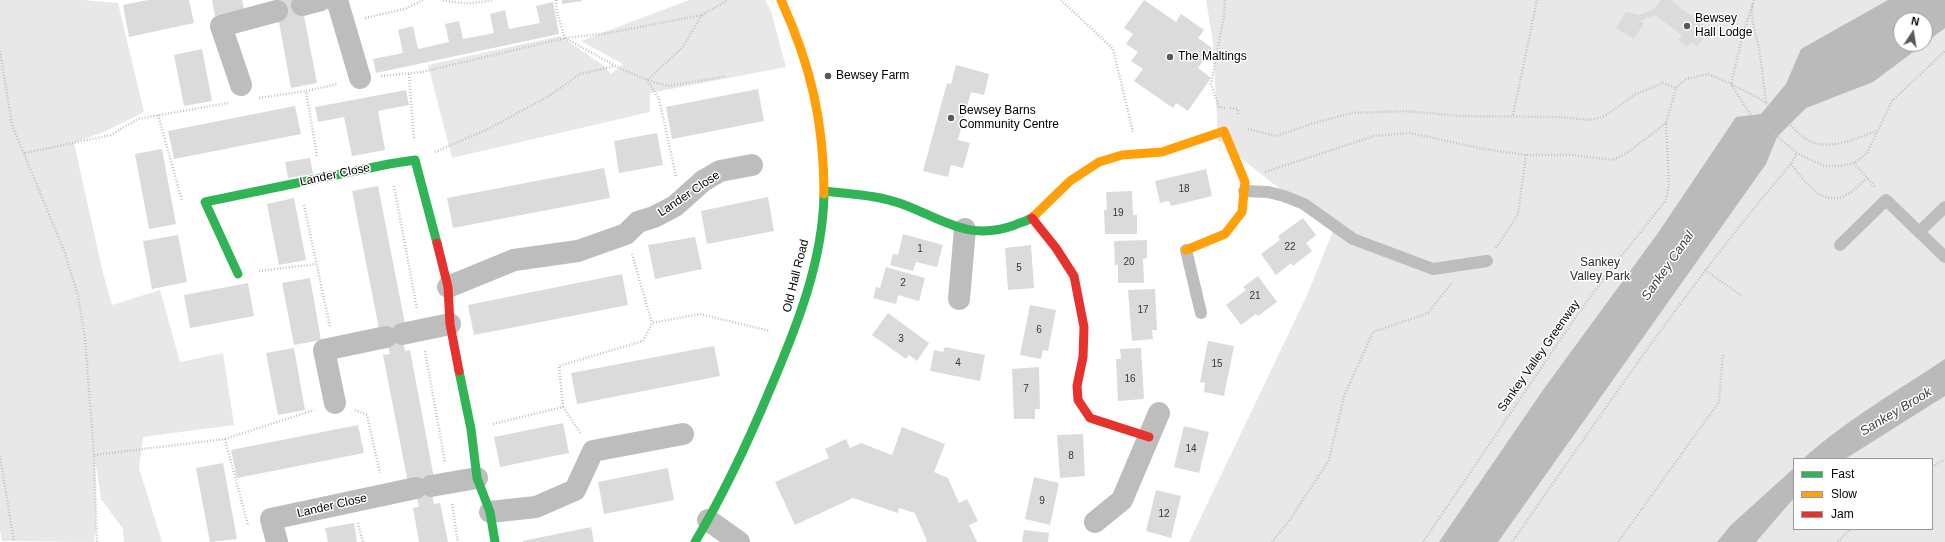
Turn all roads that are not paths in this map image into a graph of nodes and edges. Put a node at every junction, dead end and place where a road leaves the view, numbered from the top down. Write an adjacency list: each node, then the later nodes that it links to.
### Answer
1 (337, 0): 4 (street)
2 (781, 0): 8 (street, Old Hall Road)
3 (277, 11): 5 (street)
4 (360, 78)
5 (242, 95)
6 (752, 165): 18 (street, Lander Close)
7 (1245, 187): 10 (street); 14 (street); 16 (lane)
8 (824, 191): 11 (street); 28 (street, Old Hall Road)
9 (1945, 207): 12 (lane)
10 (1032, 218): 11 (street); 25 (street)
11 (965, 229): 19 (street)
12 (1919, 232): 13 (lane); 15 (lane)
13 (1840, 245)
14 (1186, 250): 20 (lane)
15 (1945, 257)
16 (1487, 261)
17 (238, 274): 18 (street, Lander Close)
18 (448, 287): 21 (street)
19 (959, 300)
20 (1201, 313)
21 (450, 324): 22 (street); 26 (street)
22 (336, 403)
23 (1159, 413): 25 (street)
24 (683, 434): 27 (street)
25 (1149, 437): 29 (street)
26 (477, 478): 27 (street); 30 (street, Lander Close)
27 (490, 512): 31 (street)
28 (708, 520): 32 (street, Old Hall Road); 33 (street)
29 (1095, 522)
30 (277, 542)
31 (495, 542)
32 (695, 542)
33 (739, 542)

